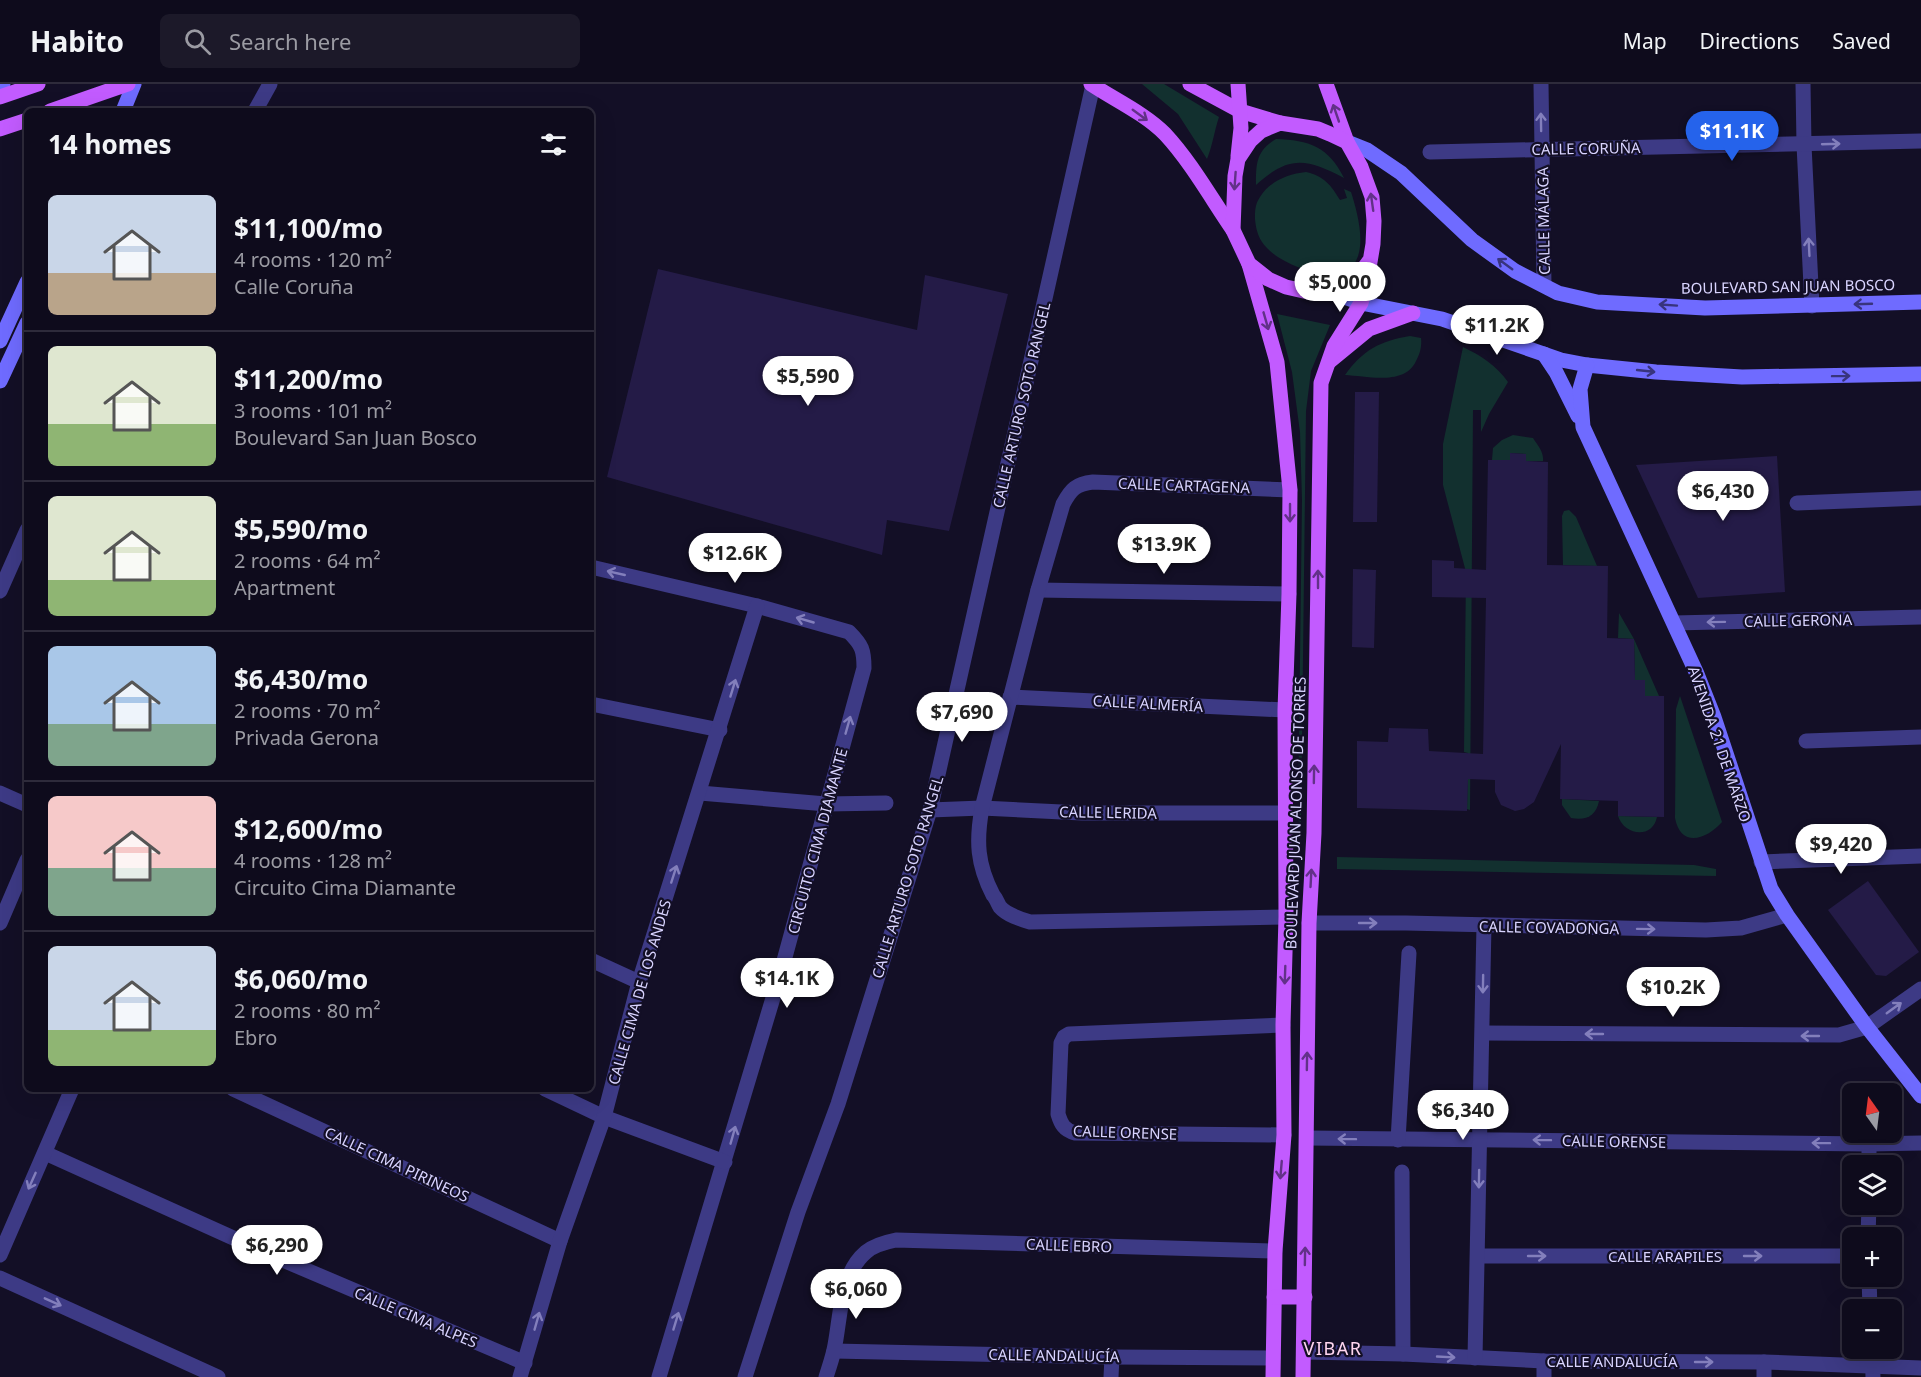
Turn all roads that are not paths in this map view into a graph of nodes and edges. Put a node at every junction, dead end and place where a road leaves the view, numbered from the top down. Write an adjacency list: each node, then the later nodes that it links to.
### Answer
1 (39, 84): 11 (main road)
2 (128, 84): 12 (main road)
3 (134, 84): 13 (street)
4 (270, 84): 14 (street)
5 (1190, 84): 15 (main road)
6 (1238, 84): 15 (main road)
7 (1326, 84): 20 (main road, one-way to 7)
8 (1541, 84): 22 (street, CALLE MÁLAGA, one-way to 8)
9 (1803, 84): 21 (street)
10 (1092, 85): 25 (main road, one-way to 25); 66 (street, CALLE ARTURO SOTO RANGEL)
11 (0, 97)
12 (64, 108)
13 (124, 108)
14 (257, 108)
15 (1240, 111): 17 (main road); 24 (main road)
16 (24, 121): 18 (main road)
17 (1280, 123): 20 (main road); 24 (main road)
18 (0, 129)
19 (1921, 141): 21 (street, CALLE CORUÑA, one-way to 19)
20 (1347, 142): 26 (main road, one-way to 20); 28 (street, BOULEVARD SAN JUAN BOSCO, one-way to 20)
21 (1804, 145): 22 (street, CALLE CORUÑA); 33 (street, one-way to 21)
22 (1542, 149): 23 (street, CALLE CORUÑA); 28 (street, CALLE MÁLAGA)
23 (1430, 152)
24 (1238, 159): 25 (main road, one-way to 25)
25 (1233, 230): 27 (main road)
26 (1370, 260): 30 (main road); 31 (main road, BOULEVARD JUAN ALONSO DE TORRES)
27 (1250, 264): 30 (main road); 43 (main road, BOULEVARD JUAN ALONSO DE TORRES, one-way to 43)
28 (1544, 285): 33 (street, BOULEVARD SAN JUAN BOSCO, one-way to 28)
29 (24, 289): 36 (street)
30 (1330, 292): 31 (street)
31 (1360, 303): 34 (street); 38 (main road, BOULEVARD JUAN ALONSO DE TORRES)
32 (1921, 303): 33 (street, BOULEVARD SAN JUAN BOSCO, one-way to 33)
33 (1812, 306)
34 (1413, 313): 37 (street); 38 (main road)
35 (24, 329): 41 (street)
36 (0, 341)
37 (1544, 354): 39 (street); 42 (street)
38 (1326, 364): 74 (main road, BOULEVARD JUAN ALONSO DE TORRES, one-way to 38)
39 (1587, 366): 40 (street, one-way to 40); 42 (street, AVENIDA 21 DE MARZO)
40 (1921, 374)
41 (0, 381)
42 (1583, 427): 53 (street, AVENIDA 21 DE MARZO)
43 (1290, 490): 48 (street, CALLE CARTAGENA); 50 (main road, BOULEVARD JUAN ALONSO DE TORRES, one-way to 50)
44 (1921, 498): 45 (street)
45 (1797, 503)
46 (24, 537): 49 (street)
47 (594, 568): 51 (street, CIRCUITO CIMA DIAMANTE, one-way to 47)
48 (1038, 590): 50 (street); 54 (street)
49 (0, 591)
50 (1289, 594): 56 (main road, BOULEVARD JUAN ALONSO DE TORRES)
51 (757, 606): 57 (street, CALLE CIMA DE LOS ANDES, one-way to 51); 64 (street, CIRCUITO CIMA DIAMANTE, one-way to 51)
52 (1921, 617): 53 (street, CALLE GERONA, one-way to 53)
53 (1674, 623): 69 (street, AVENIDA 21 DE MARZO)
54 (1010, 697): 56 (street, CALLE ALMERÍA); 65 (street)
55 (594, 705): 57 (street)
56 (1285, 710): 67 (main road, BOULEVARD JUAN ALONSO DE TORRES)
57 (720, 730): 61 (street, CALLE CIMA DE LOS ANDES)
58 (1921, 737): 59 (street)
59 (1806, 741)
60 (0, 792): 63 (street)
61 (700, 793): 64 (street); 78 (street, CALLE CIMA DE LOS ANDES, one-way to 61)
62 (886, 803): 64 (street)
63 (24, 804)
64 (826, 804): 96 (street, CIRCUITO CIMA DIAMANTE, one-way to 64)
65 (982, 808): 66 (street, CALLE LERIDA); 67 (street, CALLE LERIDA); 72 (street)
66 (930, 810): 120 (street, CALLE ARTURO SOTO RANGEL)
67 (1286, 813): 72 (main road, BOULEVARD JUAN ALONSO DE TORRES)
68 (1921, 856): 69 (street)
69 (1761, 862): 71 (street, AVENIDA 21 DE MARZO)
70 (24, 867): 73 (street)
71 (1787, 915): 75 (street, CALLE COVADONGA, one-way to 71); 81 (street, AVENIDA 21 DE MARZO)
72 (1286, 917): 80 (main road, BOULEVARD JUAN ALONSO DE TORRES, one-way to 80)
73 (0, 923)
74 (1309, 923): 75 (street, CALLE COVADONGA, one-way to 75); 89 (main road, BOULEVARD JUAN ALONSO DE TORRES, one-way to 74)
75 (1484, 926): 82 (street, one-way to 82)
76 (1409, 953): 90 (street)
77 (594, 961): 78 (street)
78 (639, 982): 87 (street, CALLE CIMA DE LOS ANDES)
79 (1921, 989): 81 (street, one-way to 79)
80 (1283, 1025): 88 (main road, BOULEVARD JUAN ALONSO DE TORRES); 88 (street, CALLE ORENSE)
81 (1867, 1027): 82 (street, one-way to 82); 86 (street, AVENIDA 21 DE MARZO)
82 (1483, 1033): 91 (street)
83 (71, 1092): 94 (street)
84 (239, 1092): 98 (street, CALLE CIMA PIRINEOS)
85 (551, 1092): 87 (street)
86 (1921, 1096)
87 (604, 1117): 96 (street); 98 (street, CALLE CIMA DE LOS ANDES)
88 (1284, 1135): 99 (main road, BOULEVARD JUAN ALONSO DE TORRES, one-way to 99)
89 (1306, 1138): 90 (street, CALLE ORENSE, one-way to 89); 105 (main road, BOULEVARD JUAN ALONSO DE TORRES, one-way to 89)
90 (1398, 1140): 91 (street, CALLE ORENSE)
91 (1480, 1140): 93 (street, CALLE ORENSE, one-way to 91); 101 (street, one-way to 101)
92 (1921, 1143): 93 (street, CALLE ORENSE)
93 (1869, 1144): 95 (street)
94 (45, 1153): 100 (street, one-way to 100); 116 (street, CALLE CIMA ALPES)
95 (1869, 1155)
96 (725, 1162): 119 (street, CIRCUITO CIMA DIAMANTE, one-way to 96)
97 (1402, 1172): 108 (street)
98 (560, 1241): 116 (street, CALLE CIMA DE LOS ANDES, one-way to 98)
99 (1275, 1251): 104 (main road, BOULEVARD JUAN ALONSO DE TORRES); 106 (street, CALLE EBRO)
100 (0, 1254)
101 (1478, 1256): 102 (street, CALLE ARAPILES, one-way to 102); 111 (street)
102 (1842, 1256)
103 (0, 1278): 118 (street, one-way to 118)
104 (1274, 1297): 105 (main road); 110 (main road, BOULEVARD JUAN ALONSO DE TORRES)
105 (1305, 1298): 107 (main road, BOULEVARD JUAN ALONSO DE TORRES)
106 (834, 1351): 109 (street, CALLE ANDALUCÍA); 121 (street)
107 (1304, 1352): 108 (street, CALLE ANDALUCÍA); 124 (main road, BOULEVARD JUAN ALONSO DE TORRES)
108 (1403, 1354): 111 (street, CALLE ANDALUCÍA, one-way to 111)
109 (1112, 1357): 110 (street, CALLE ANDALUCÍA); 122 (street)
110 (1273, 1358): 123 (main road, BOULEVARD JUAN ALONSO DE TORRES)
111 (1475, 1358): 112 (street, CALLE ANDALUCÍA)
112 (1544, 1361): 114 (street, CALLE ANDALUCÍA); 125 (street)
113 (1921, 1368): 117 (street, CALLE ANDALUCÍA)
114 (1656, 1369): 115 (street, CALLE ANDALUCÍA, one-way to 115)
115 (1764, 1369): 117 (street, CALLE ANDALUCÍA)
116 (522, 1370)
117 (1873, 1371)
118 (218, 1377)
119 (659, 1377)
120 (745, 1377)
121 (826, 1377)
122 (1112, 1377)
123 (1273, 1377)
124 (1303, 1377)
125 (1544, 1377)

